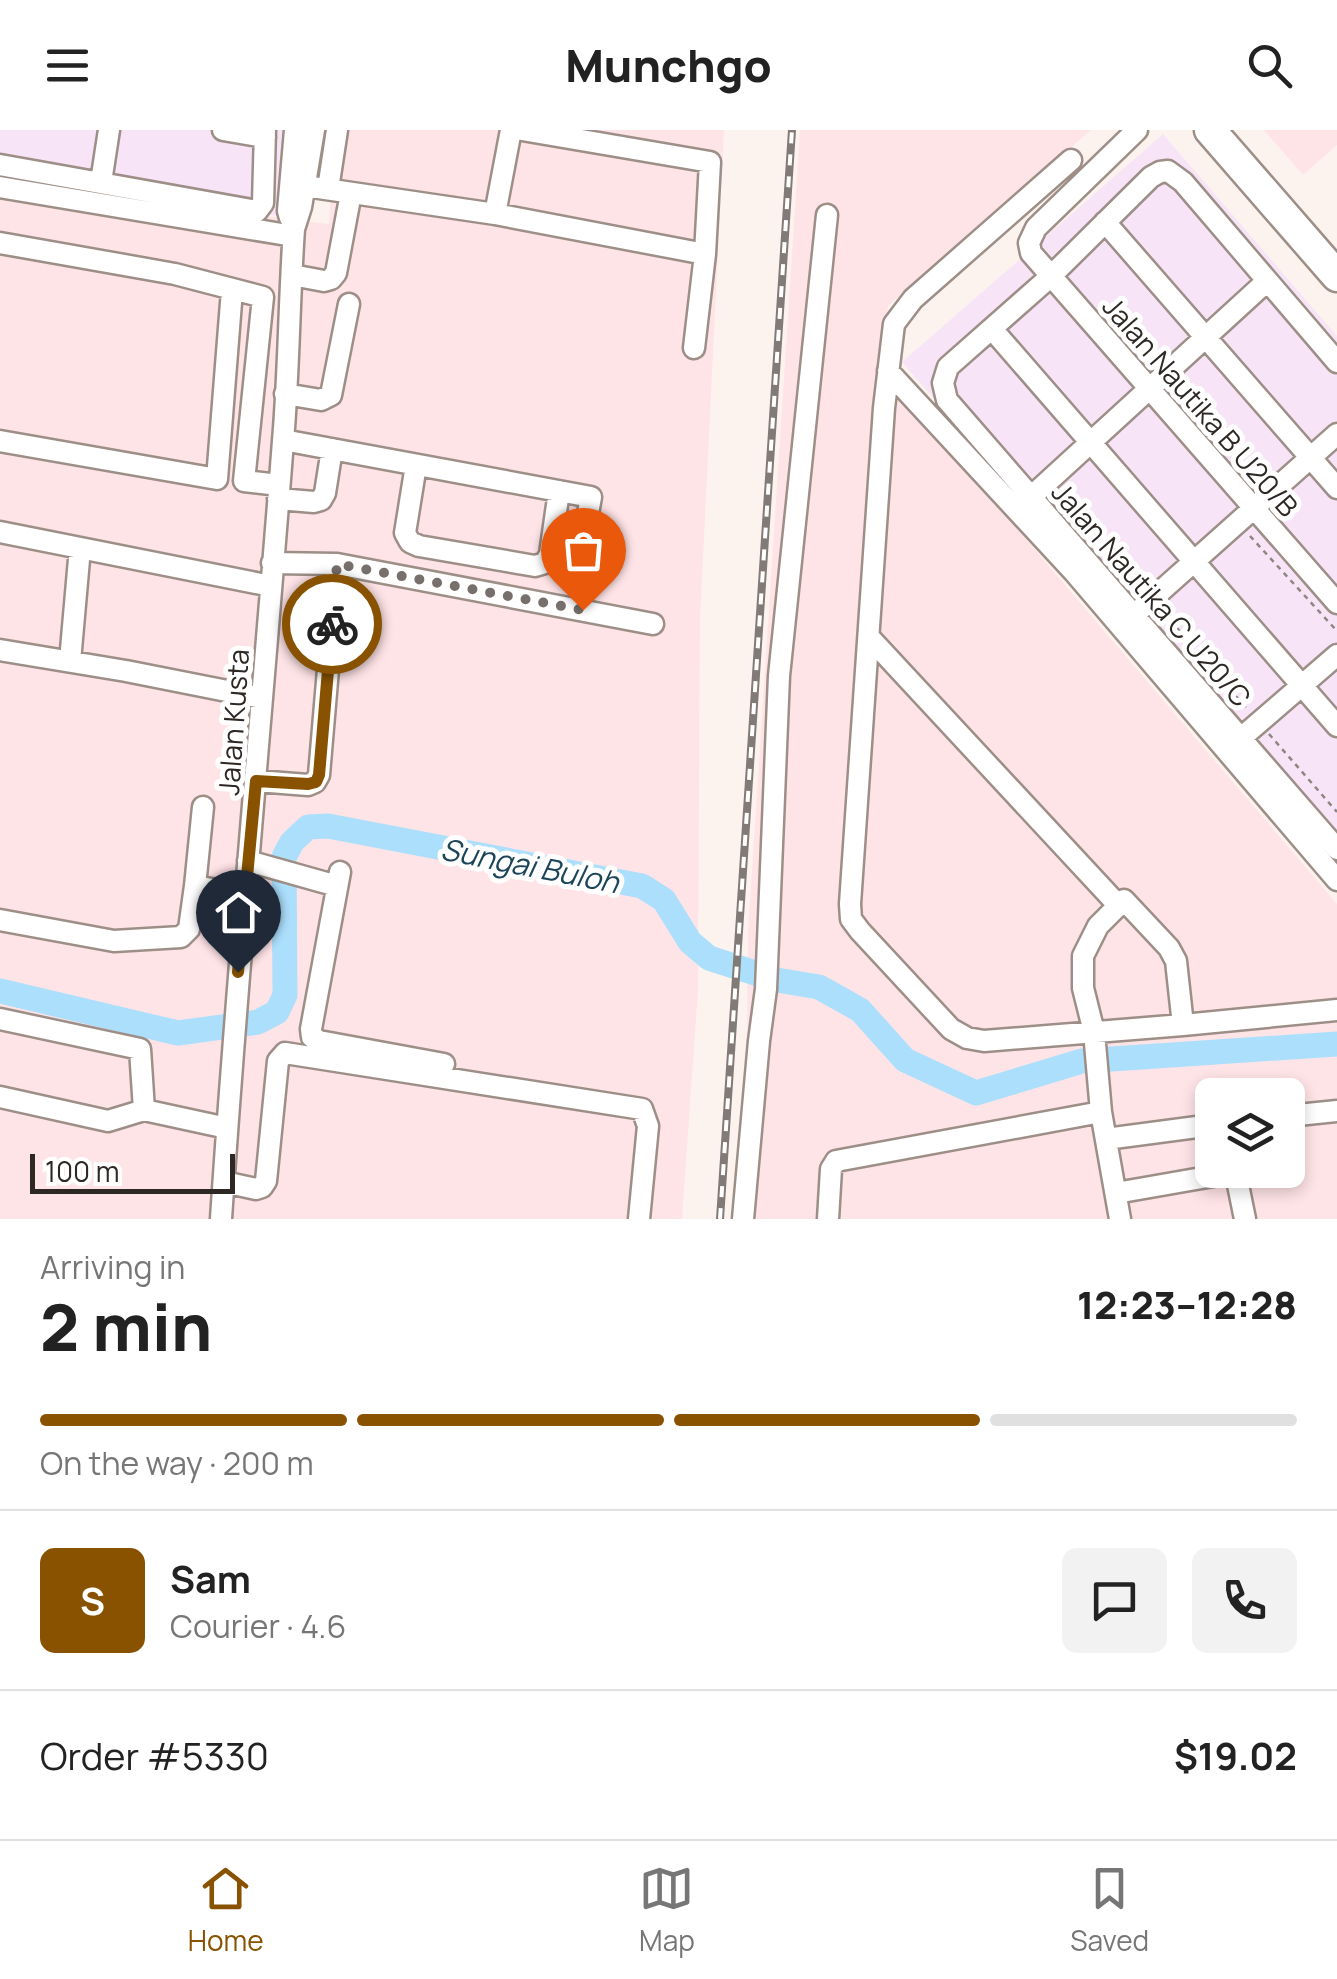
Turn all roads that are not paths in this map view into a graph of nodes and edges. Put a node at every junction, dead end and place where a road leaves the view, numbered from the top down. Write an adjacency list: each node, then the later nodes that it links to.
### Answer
1 (109, 130): 13 (street)
2 (222, 130): 10 (street)
3 (295, 130): 21 (street, Jalan Kusta)
4 (314, 130): 14 (street, Jalan Kusta)
5 (337, 130): 16 (street)
6 (511, 130): 18 (street)
7 (522, 130): 24 (street)
8 (1137, 130): 26 (street, Jalan Nautika B U20/B)
9 (1216, 131): 23 (highway); 27 (highway)
10 (265, 133): 13 (street)
11 (1071, 160): 37 (street)
12 (0, 165): 13 (street)
13 (101, 182)
14 (304, 186): 16 (street); 21 (street, Jalan Kusta)
15 (0, 187): 21 (street)
16 (328, 188): 17 (street)
17 (350, 192): 18 (street); 25 (street)
18 (496, 214): 24 (street)
19 (828, 215): 102 (street)
20 (1105, 222): 26 (street); 28 (street); 34 (street)
21 (294, 233): 25 (street, Jalan Kusta)
22 (0, 243): 29 (street)
23 (1337, 248)
24 (705, 254): 35 (street)
25 (292, 275): 31 (street, Jalan Kusta)
26 (1050, 276): 33 (street); 38 (street, Jalan Nautika B U20/B)
27 (1337, 276)
28 (1266, 282): 34 (street); 36 (street)
29 (232, 290): 30 (street); 40 (street)
30 (263, 297): 31 (street); 41 (street)
31 (291, 301): 39 (street, Jalan Kusta)
32 (349, 304): 39 (street)
33 (992, 329): 45 (street); 54 (street, Jalan Nautika C U20/C)
34 (1204, 336): 38 (street); 47 (street)
35 (694, 348)
36 (1337, 362)
37 (888, 372): 66 (street); 78 (street)
38 (1149, 388): 45 (street); 55 (street, Jalan Nautika B U20/B)
39 (285, 401): 41 (street); 43 (street, Jalan Kusta)
40 (222, 405): 41 (street); 49 (street)
41 (250, 405): 50 (street)
42 (1337, 434): 47 (street)
43 (283, 440): 46 (street); 53 (street, Jalan Kusta)
44 (0, 442): 49 (street)
45 (1091, 442): 54 (street); 58 (street)
46 (332, 449): 48 (street); 53 (street)
47 (1310, 458): 51 (street); 55 (street)
48 (416, 465): 52 (street); 52 (street)
49 (217, 479): 50 (street)
50 (244, 481): 53 (street)
51 (1337, 488)
52 (559, 491): 61 (street)
53 (278, 492): 59 (street, Jalan Kusta)
54 (1032, 497): 64 (street, Jalan Nautika C U20/C)
55 (1254, 508): 58 (street); 63 (street, Jalan Nautika B U20/B)
56 (0, 532): 57 (street)
57 (80, 548): 62 (street); 69 (street)
58 (1194, 562): 64 (street); 70 (street)
59 (272, 564): 60 (street); 62 (street, Jalan Kusta)
60 (337, 564): 65 (street); 74 (street)
61 (578, 568)
62 (271, 586): 71 (street, Jalan Kusta)
63 (1337, 603)
64 (1134, 615): 73 (street, Jalan Nautika C U20/C)
65 (653, 624)
66 (869, 637): 81 (street); 86 (street)
67 (0, 650): 69 (street)
68 (1337, 655): 70 (street)
69 (70, 662): 71 (street)
70 (1302, 686): 72 (street); 73 (street)
71 (262, 698): 74 (street, Jalan Kusta)
72 (1337, 726)
73 (1241, 738): 76 (street, Jalan Nautika C U20/C)
74 (256, 781): 77 (street, Jalan Kusta)
75 (203, 807): 79 (street)
76 (1337, 849)
77 (248, 861): 80 (street, Jalan Kusta); 87 (street)
78 (1337, 880)
79 (195, 886): 80 (street); 82 (street)
80 (245, 895): 93 (street, Jalan Kusta)
81 (1118, 905): 85 (street); 86 (street)
82 (0, 920)
83 (1337, 1010): 85 (street)
84 (0, 1020): 89 (street)
85 (1183, 1025): 86 (street)
86 (1094, 1035): 91 (street)
87 (485, 1072)
88 (0, 1097): 89 (street)
89 (144, 1110): 93 (street)
90 (1337, 1111): 92 (street)
91 (1101, 1112): 95 (street); 103 (street)
92 (1305, 1114)
93 (227, 1128): 97 (street, Jalan Kusta)
94 (1195, 1128): 95 (street)
95 (1106, 1139): 99 (street)
96 (1195, 1178): 99 (street)
97 (224, 1182): 100 (street, Jalan Kusta); 101 (street)
98 (1239, 1188): 105 (street)
99 (1116, 1193): 104 (street)
100 (221, 1219)
101 (639, 1219)
102 (743, 1219)
103 (828, 1219)
104 (1120, 1219)
105 (1245, 1219)

